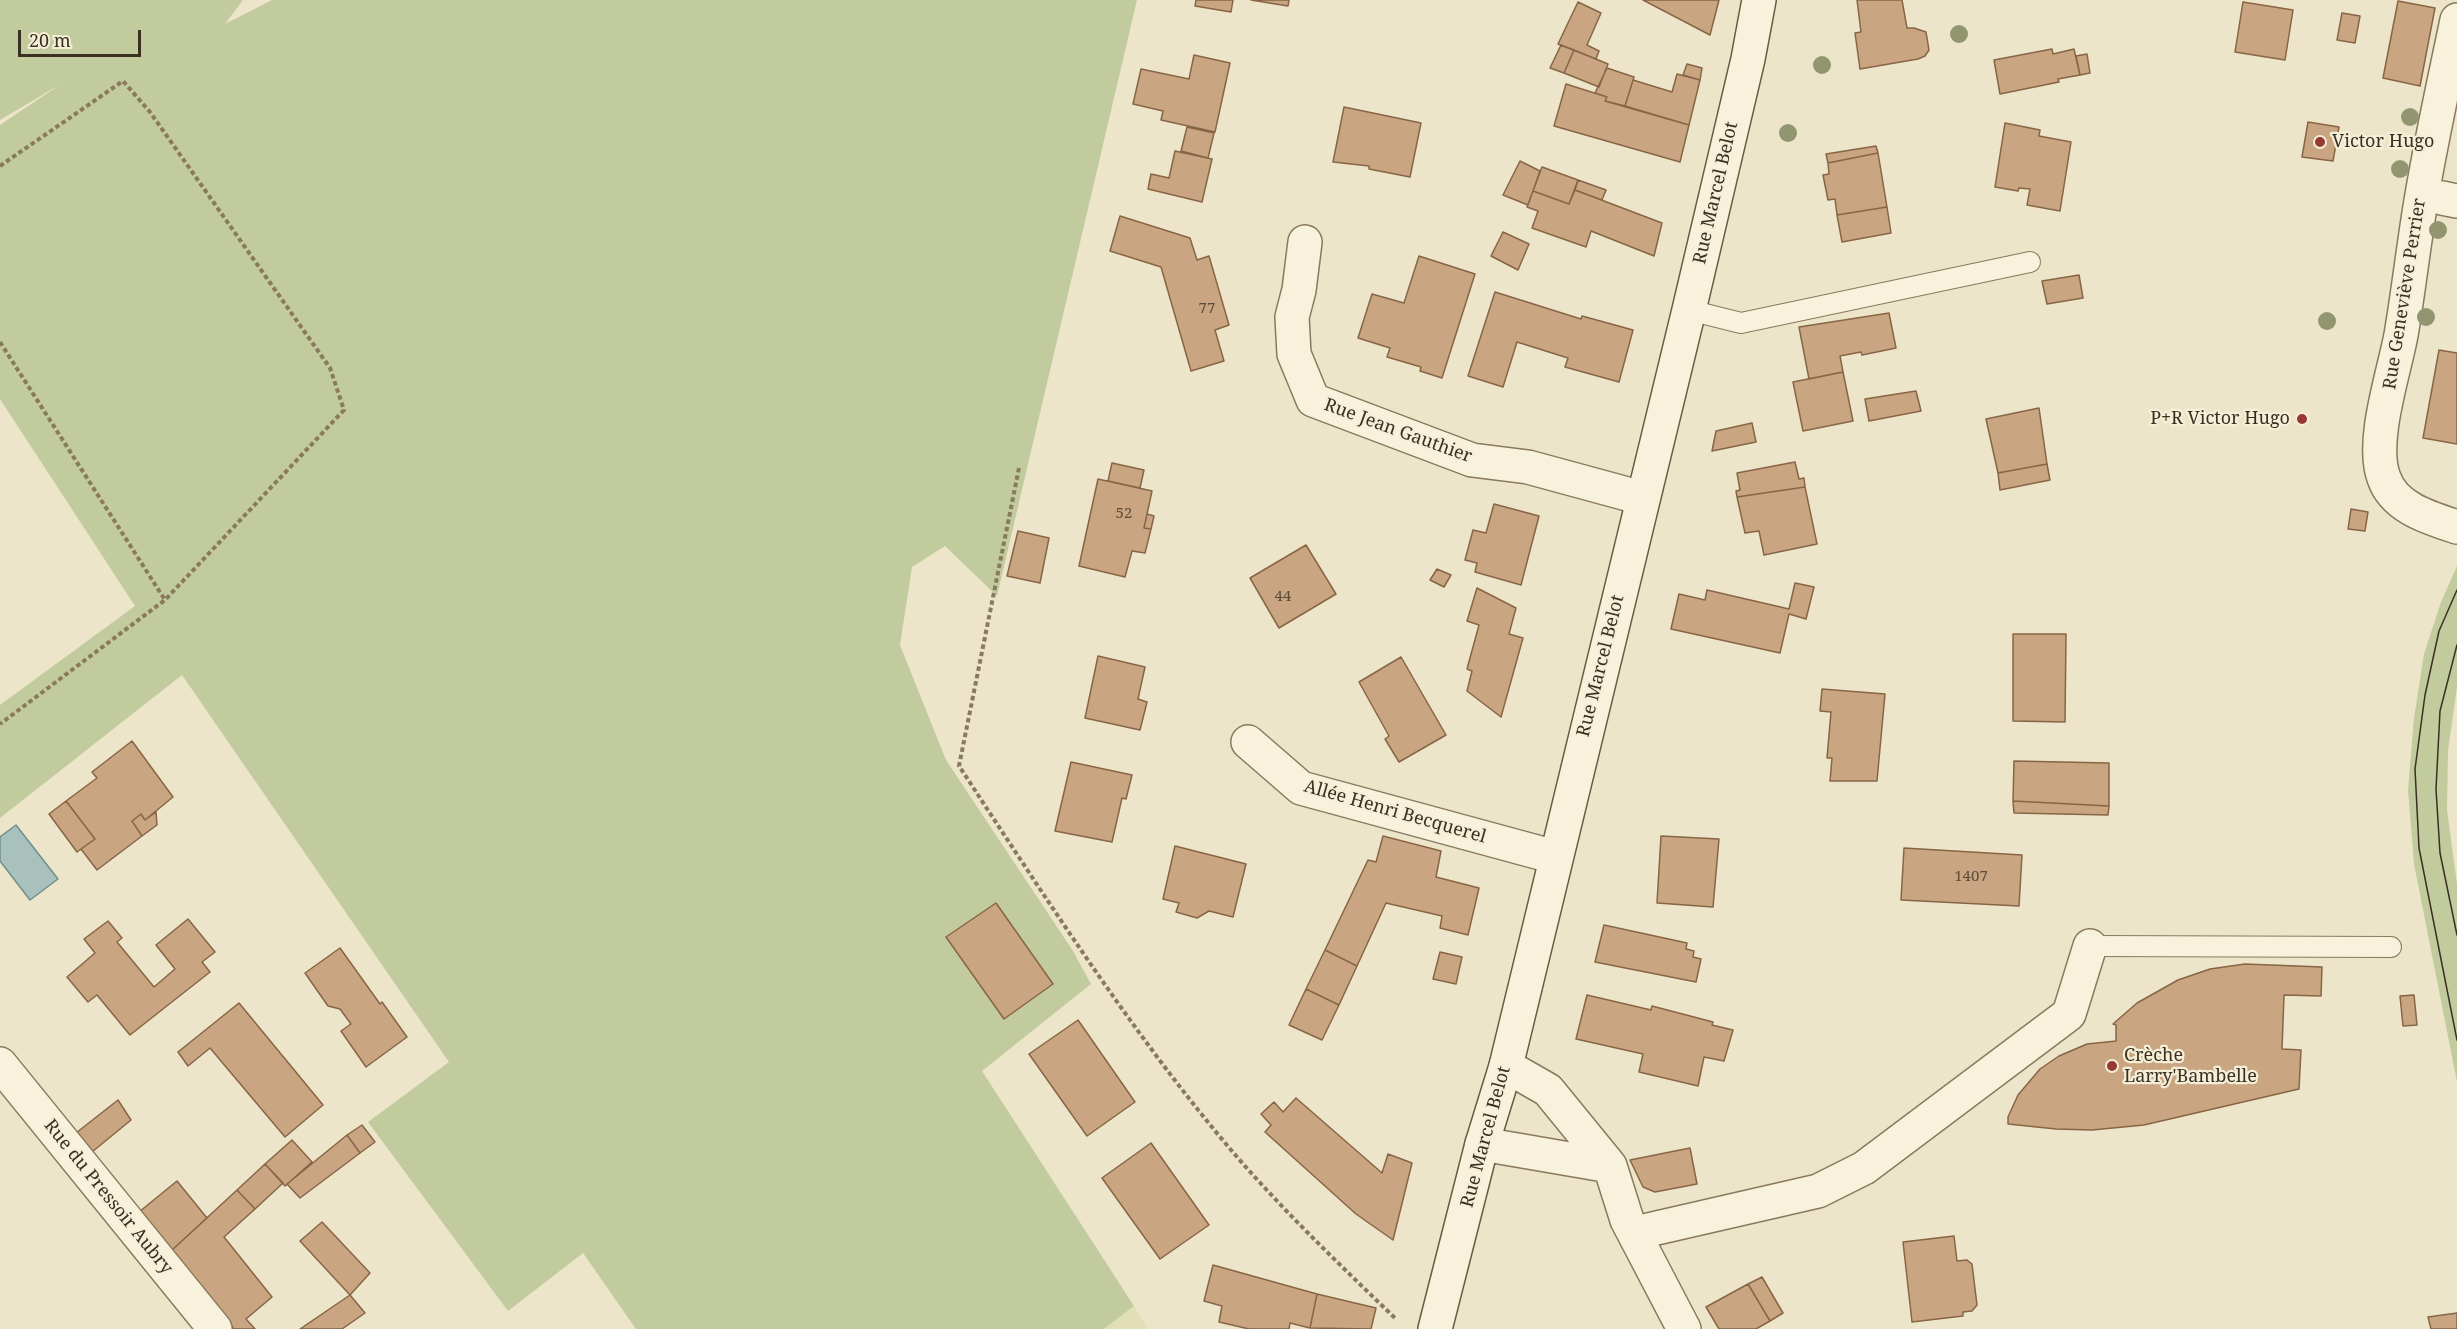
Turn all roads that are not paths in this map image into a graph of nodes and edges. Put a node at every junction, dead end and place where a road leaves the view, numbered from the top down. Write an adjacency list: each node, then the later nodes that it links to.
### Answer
1 (1759, 0): 5 (street, Rue Marcel Belot)
2 (2457, 20): 7 (street, Rue Geneviève Perrier)
3 (1305, 242): 6 (street, Rue Jean Gauthier)
4 (2030, 262): 5 (lane)
5 (1689, 310): 6 (street, Rue Marcel Belot)
6 (1642, 498): 9 (street, Rue Marcel Belot)
7 (2457, 527)
8 (1248, 742): 9 (street, Allée Henri Becquerel)
9 (1555, 857): 13 (street, Rue Marcel Belot)
10 (2090, 946): 11 (lane); 16 (street)
11 (2391, 947)
12 (0, 1064): 17 (street, Rue du Pressoir Aubry)
13 (1506, 1066): 14 (street, Rue Marcel Belot); 15 (street)
14 (1482, 1144): 15 (street); 18 (street, Rue Marcel Belot)
15 (1610, 1166): 16 (street)
16 (1635, 1233): 19 (street)
17 (215, 1329)
18 (1435, 1329)
19 (1684, 1329)

